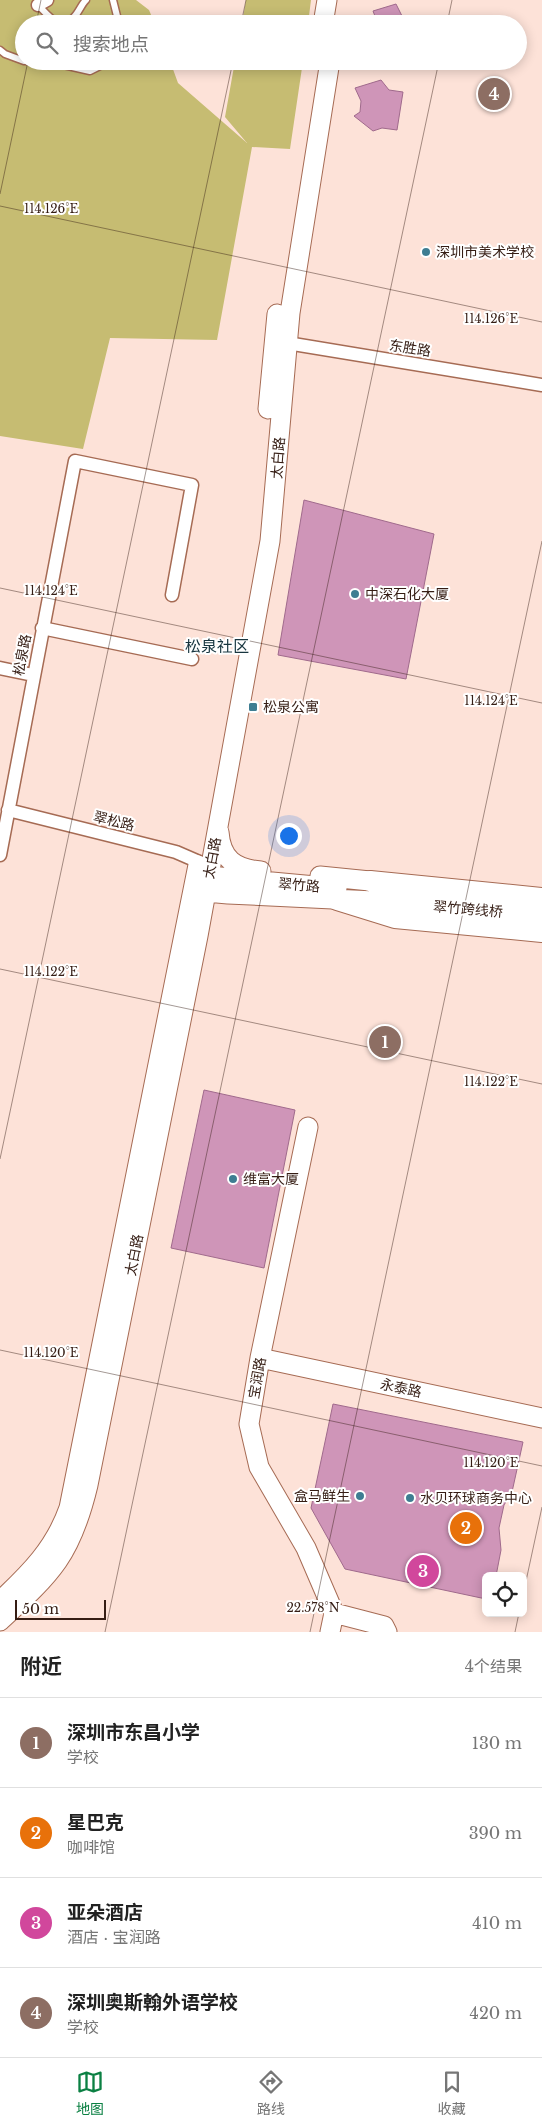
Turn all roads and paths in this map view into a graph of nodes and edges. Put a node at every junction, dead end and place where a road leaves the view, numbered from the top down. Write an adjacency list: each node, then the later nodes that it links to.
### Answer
1 (86, 0): 7 (lane)
2 (113, 0): 8 (lane)
3 (327, 0): 9 (main road)
4 (340, 0): 10 (main road)
5 (42, 2): 6 (lane)
6 (50, 15)
7 (75, 15)
8 (117, 15)
9 (324, 15)
10 (338, 15)
11 (0, 50): 12 (lane)
12 (15, 58)
13 (316, 70): 15 (main road, 太白路)
14 (328, 70): 15 (main road, 太白路)
15 (280, 342): 16 (street, 东胜路); 23 (main road, 太白路); 25 (main road, 太白路)
16 (542, 385)
17 (172, 595): 18 (street, 松泉路)
18 (42, 628): 19 (street); 21 (street, 松泉路)
19 (192, 659)
20 (0, 668): 21 (street)
21 (33, 675): 22 (street, 松泉路)
22 (8, 810): 24 (street, 松泉路); 25 (street, 翠松路)
23 (219, 823): 25 (main road, 太白路); 26 (main road, 翠竹路)
24 (0, 855)
25 (204, 875): 27 (main road, 翠竹路); 29 (main road, 翠竹路); 36 (main road, 太白路); 38 (main road, 太白路)
26 (370, 881): 27 (main road, 翠竹路); 28 (main road)
27 (395, 898): 29 (main road, 翠竹路); 30 (main road, 翠竹跨线桥); 31 (main road, 翠竹跨线桥)
28 (542, 898)
29 (337, 900): 32 (main road)
30 (542, 906)
31 (542, 916)
32 (542, 932)
33 (308, 1127): 34 (main road, 宝润路)
34 (260, 1358): 35 (main road, 永泰路); 37 (main road, 宝润路)
35 (542, 1418)
36 (0, 1601)
37 (334, 1613): 39 (main road); 40 (main road)
38 (0, 1621)
39 (330, 1632)
40 (386, 1632)

